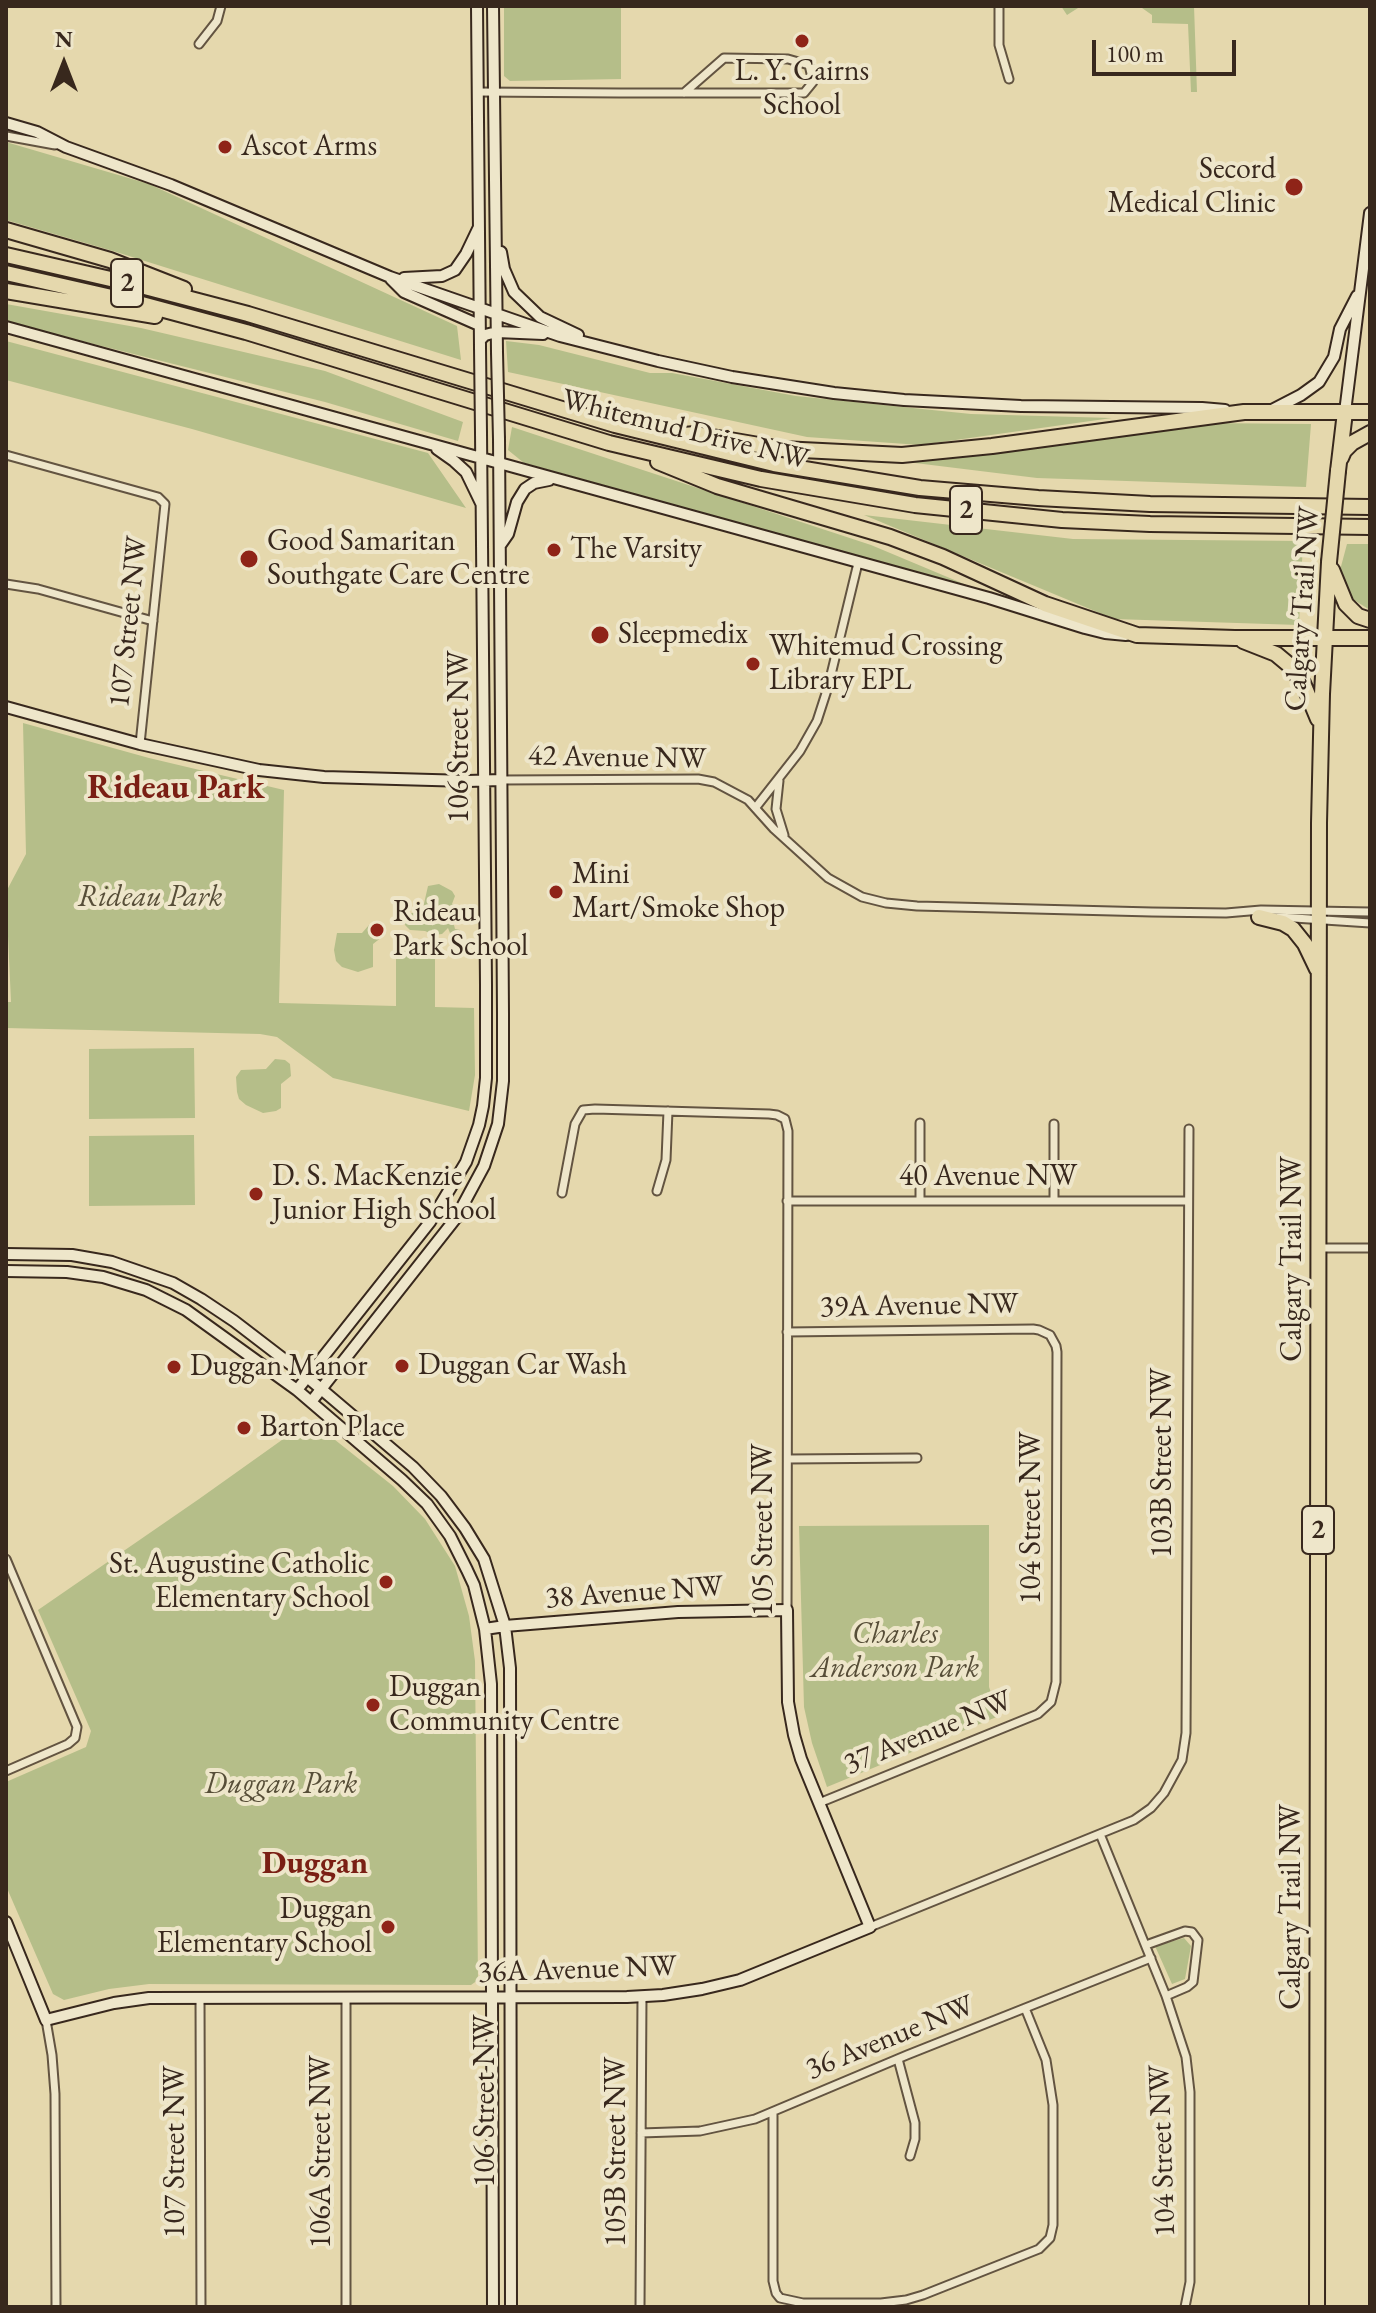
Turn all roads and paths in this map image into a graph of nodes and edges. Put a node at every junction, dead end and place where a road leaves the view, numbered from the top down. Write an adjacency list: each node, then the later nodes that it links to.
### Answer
1 (221, 6): 5 (street)
2 (477, 6): 7 (street, 106 Street NW)
3 (493, 6): 8 (street, 106 Street NW)
4 (999, 6): 6 (street)
5 (199, 44)
6 (1009, 79)
7 (478, 92): 8 (street); 14 (street, 106 Street NW)
8 (495, 92): 9 (street); 15 (street, 106 Street NW)
9 (684, 93): 9 (street)
10 (6, 123): 12 (street)
11 (6, 136): 12 (street)
12 (66, 147): 19 (street)
13 (1370, 213): 21 (street, Calgary Trail NW)
14 (479, 226): 19 (street); 22 (street, 106 Street NW)
15 (496, 227): 24 (street, 106 Street NW); 31 (street)
16 (6, 230): 23 (highway)
17 (6, 255): 23 (highway, Whitemud Drive NW / 2)
18 (6, 273): 27 (highway, Whitemud Drive NW / 2)
19 (390, 277): 22 (street); 25 (street)
20 (6, 291): 27 (highway)
21 (1360, 291): 32 (street); 34 (street, Calgary Trail NW)
22 (479, 308): 24 (street); 25 (street, 106 Street NW)
23 (248, 314): 37 (highway, Whitemud Drive NW / 2)
24 (497, 315): 25 (street); 28 (street, 106 Street NW); 29 (street)
25 (479, 325): 30 (street, 106 Street NW)
26 (6, 327): 39 (street)
27 (246, 332): 38 (highway, Whitemud Drive NW / 2)
28 (497, 332): 29 (street); 30 (street); 42 (street, 106 Street NW, bridge)
29 (560, 336): 31 (street)
30 (480, 343): 41 (street, 106 Street NW, bridge)
31 (605, 348): 33 (street)
32 (1272, 410): 33 (highway); 34 (highway)
33 (1244, 412): 37 (highway)
34 (1345, 412): 35 (highway); 43 (highway, Calgary Trail NW)
35 (1370, 412)
36 (1370, 433): 43 (highway)
37 (657, 437): 46 (highway, Whitemud Drive NW / 2)
38 (609, 443): 47 (highway, Whitemud Drive NW / 2); 54 (highway)
39 (432, 445): 41 (street); 45 (street)
40 (6, 455): 53 (street, 107 Street NW)
41 (482, 458): 42 (street); 45 (street, 106 Street NW)
42 (499, 463): 44 (street); 48 (street, 106 Street NW)
43 (1338, 471): 49 (highway, Calgary Trail NW, bridge)
44 (558, 480): 48 (street); 50 (street)
45 (482, 505): 63 (street, 106 Street NW)
46 (1370, 507)
47 (1370, 527)
48 (500, 546): 62 (street, 106 Street NW)
49 (1329, 562): 52 (highway); 55 (highway, Calgary Trail NW)
50 (858, 563): 54 (street); 61 (street)
51 (6, 584): 53 (street)
52 (1370, 620)
53 (153, 621): 60 (street, 107 Street NW)
54 (1137, 635): 56 (highway)
55 (1325, 637): 56 (highway); 57 (highway); 59 (highway, Calgary Trail NW / 2)
56 (1235, 638): 59 (highway)
57 (1370, 638)
58 (6, 707): 60 (street, 42 Avenue NW)
59 (1321, 728): 68 (highway, Calgary Trail NW / 2)
60 (140, 744): 63 (street, 42 Avenue NW)
61 (781, 775): 64 (street); 65 (street)
62 (501, 780): 63 (street, 42 Avenue NW); 64 (street, 42 Avenue NW); 89 (street, 106 Street NW)
63 (484, 781): 88 (street, 106 Street NW)
64 (756, 807): 65 (street, 42 Avenue NW)
65 (787, 842): 67 (street, 42 Avenue NW)
66 (1370, 912): 68 (street, 42 Avenue NW)
67 (1241, 913): 68 (street, 42 Avenue NW); 69 (street, 42 Avenue NW)
68 (1319, 915): 69 (street, 42 Avenue NW); 70 (street, 42 Avenue NW); 71 (highway, Calgary Trail NW / 2)
69 (1259, 917): 71 (highway)
70 (1370, 923)
71 (1319, 973): 82 (highway, Calgary Trail NW / 2)
72 (668, 1111): 76 (street); 77 (street); 78 (street, 105 Street NW)
73 (920, 1123): 79 (street)
74 (1054, 1124): 80 (street)
75 (1189, 1129): 81 (street, 103B Street NW)
76 (657, 1191)
77 (562, 1193)
78 (787, 1201): 79 (street, 40 Avenue NW); 86 (street, 105 Street NW)
79 (920, 1201): 80 (street, 40 Avenue NW)
80 (1054, 1201): 81 (street, 40 Avenue NW)
81 (1188, 1201): 100 (street, 103B Street NW)
82 (1319, 1248): 83 (street); 128 (highway, Calgary Trail NW / 2)
83 (1370, 1248)
84 (6, 1254): 88 (street)
85 (6, 1271): 90 (street)
86 (787, 1332): 87 (street, 39A Avenue NW); 93 (street, 105 Street NW)
87 (1050, 1335): 98 (street, 104 Street NW)
88 (307, 1377): 89 (street); 90 (street, 106 Street NW)
89 (321, 1389): 91 (street, 106 Street NW); 96 (street, 106 Street NW)
90 (297, 1390): 91 (street, 106 Street NW)
91 (311, 1402): 97 (street, 106 Street NW)
92 (917, 1458): 93 (street)
93 (788, 1459): 95 (street, 105 Street NW)
94 (6, 1559): 99 (street)
95 (787, 1610): 96 (street, 38 Avenue NW); 101 (street, 105 Street NW)
96 (505, 1626): 97 (street, 38 Avenue NW); 111 (street, 106 Street NW)
97 (485, 1629): 110 (street, 106 Street NW)
98 (1051, 1702): 101 (street, 37 Avenue NW)
99 (6, 1771)
100 (1164, 1793): 102 (street, 36A Avenue NW)
101 (819, 1803): 104 (street, 105 Street NW)
102 (1100, 1834): 104 (street, 36A Avenue NW); 105 (street, 104 Street NW)
103 (6, 1922): 114 (street)
104 (870, 1927): 112 (street, 36A Avenue NW)
105 (1146, 1945): 106 (street, 104 Street NW); 107 (street)
106 (1151, 1958): 107 (street, 104 Street NW); 113 (street, 36 Avenue NW)
107 (1166, 1996): 127 (street, 104 Street NW)
108 (200, 1997): 109 (street, 36A Avenue NW); 114 (street, 36A Avenue NW); 121 (street, 107 Street NW)
109 (346, 1997): 110 (street, 36A Avenue NW); 122 (street, 106A Street NW)
110 (492, 1997): 111 (street, 36A Avenue NW); 123 (street, 106 Street NW)
111 (510, 1997): 112 (street, 36A Avenue NW); 124 (street, 106 Street NW)
112 (642, 1997): 117 (street, 105B Street NW)
113 (1025, 2008): 115 (street, 36 Avenue NW); 119 (street)
114 (46, 2020): 120 (street)
115 (898, 2059): 116 (street, 36 Avenue NW); 118 (street)
116 (773, 2112): 117 (street, 36 Avenue NW); 119 (street)
117 (641, 2133): 125 (street, 105B Street NW)
118 (910, 2156)
119 (923, 2295): 126 (street)
120 (56, 2307)
121 (201, 2307)
122 (346, 2307)
123 (493, 2307)
124 (511, 2307)
125 (640, 2307)
126 (926, 2307)
127 (1185, 2307)
128 (1317, 2307)

